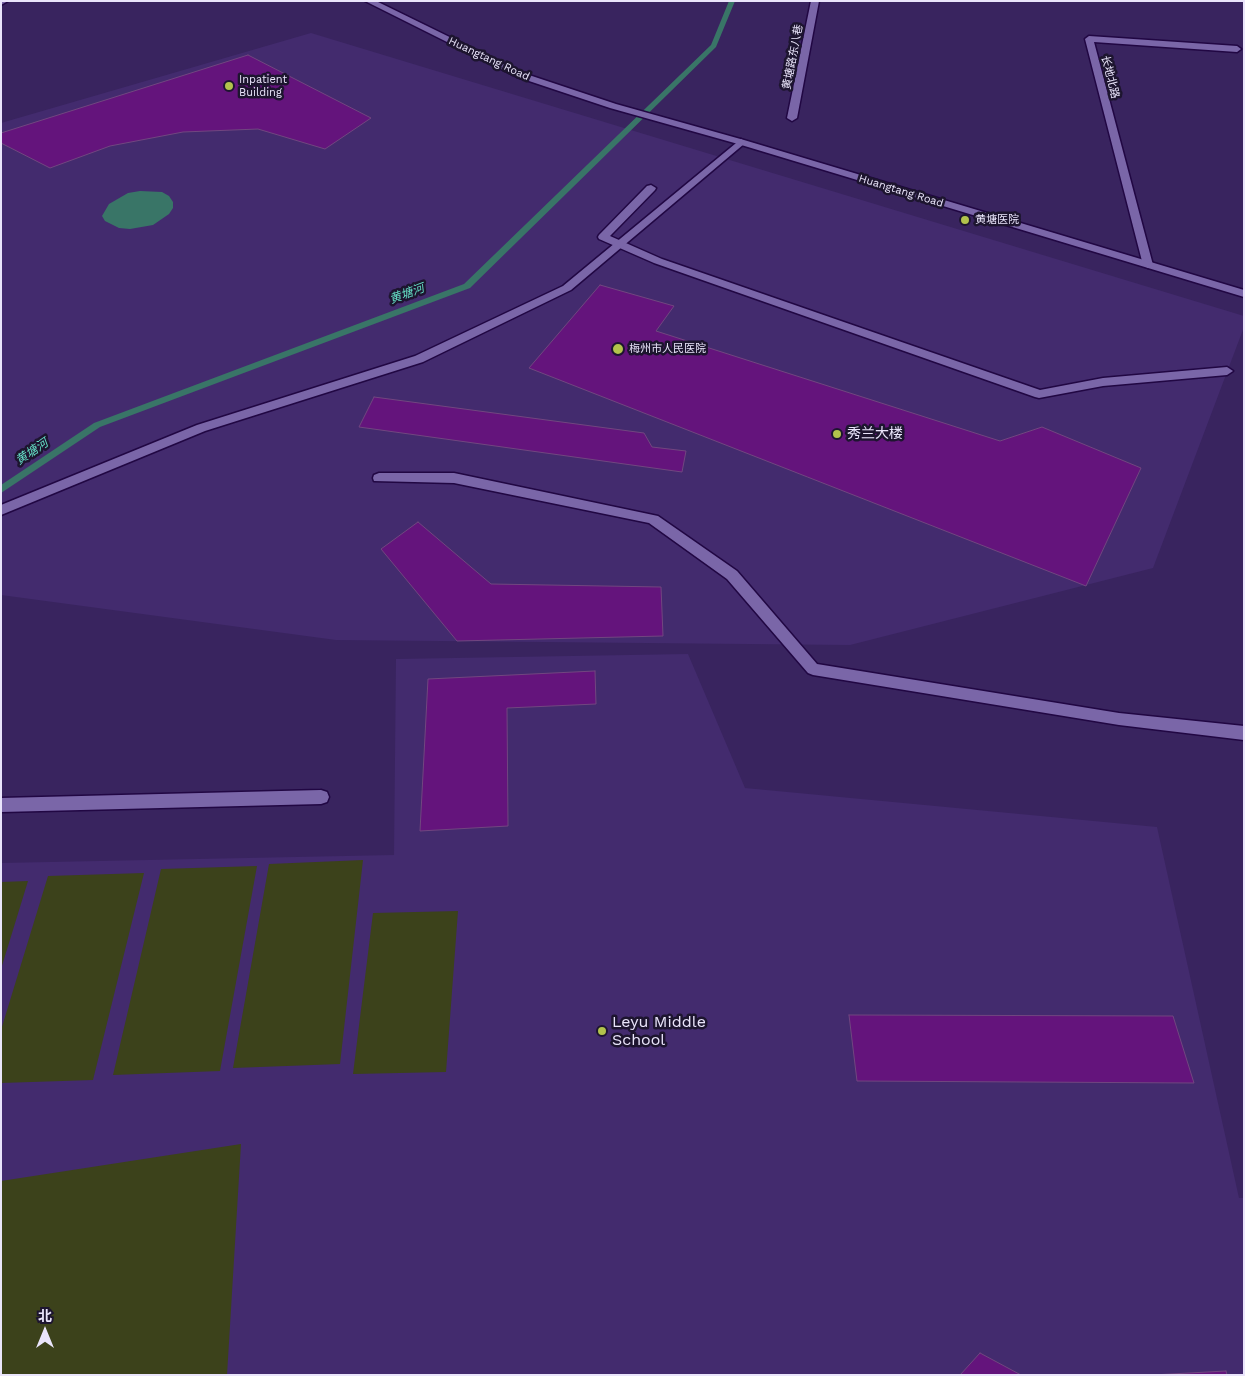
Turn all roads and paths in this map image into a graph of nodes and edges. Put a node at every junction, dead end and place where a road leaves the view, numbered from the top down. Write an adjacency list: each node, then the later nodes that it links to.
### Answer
1 (369, 1): 5 (street, Huangtang Road)
2 (815, 1): 4 (street, 黄塘路东八巷)
3 (1237, 49): 7 (street, 长地北路)
4 (792, 118)
5 (742, 142): 7 (street, Huangtang Road); 11 (street)
6 (651, 188): 9 (street)
7 (1148, 265): 8 (street, Huangtang Road)
8 (1244, 294)
9 (1227, 371)
10 (379, 478): 12 (street)
11 (1, 510)
12 (1244, 733)
13 (321, 797): 14 (street)
14 (1, 804)

